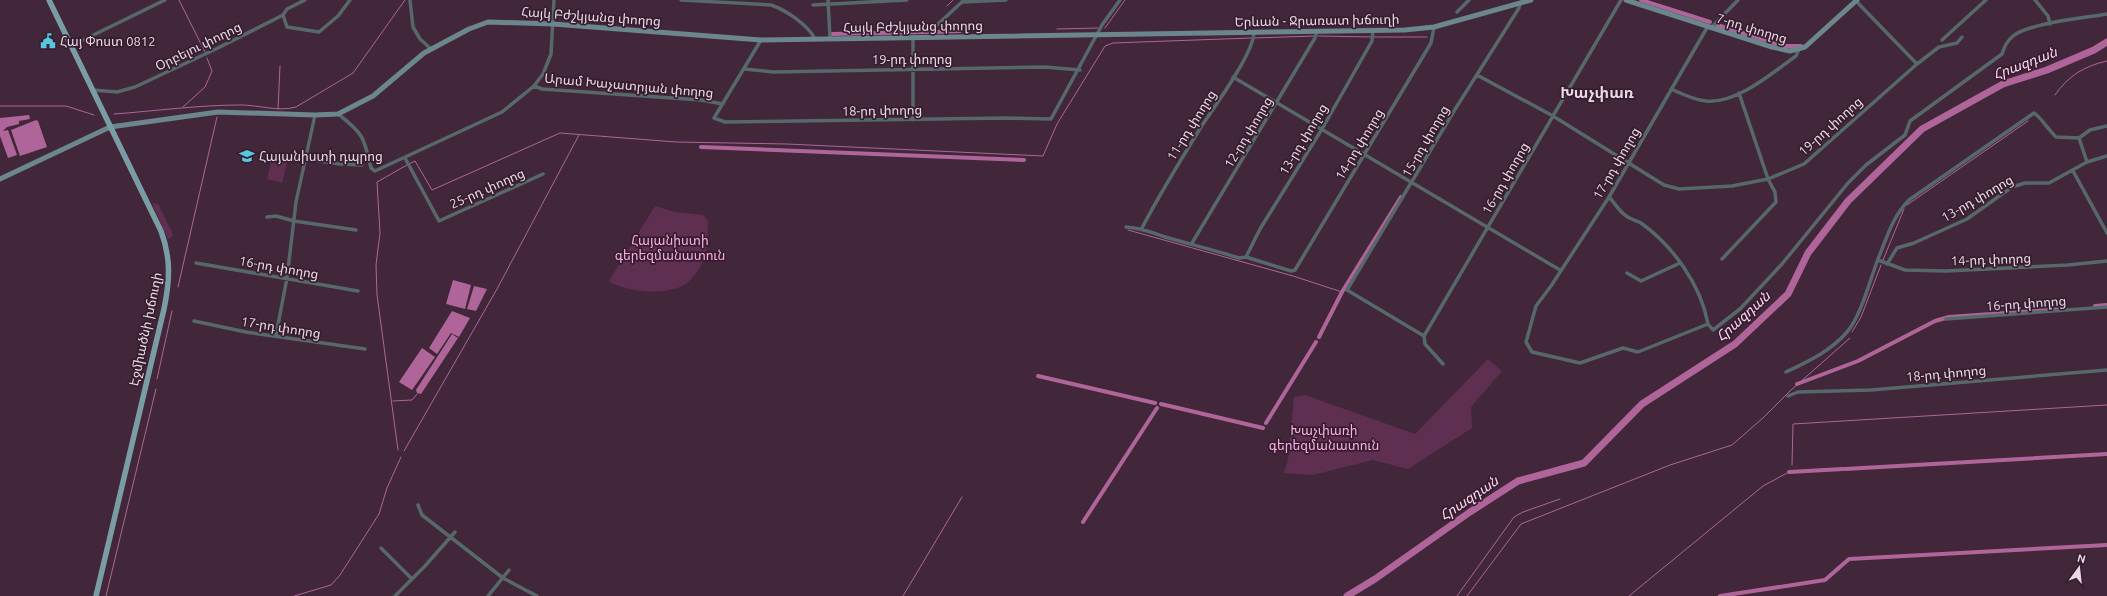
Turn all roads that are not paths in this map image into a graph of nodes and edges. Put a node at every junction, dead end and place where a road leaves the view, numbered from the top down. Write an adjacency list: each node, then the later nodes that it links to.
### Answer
1 (49, 0): 42 (main road, Էջմիածնի խճուղի)
2 (165, 0): 42 (street)
3 (305, 0): 26 (street, Օրբելու փողոց)
4 (350, 0): 26 (street)
5 (410, 0): 43 (street)
6 (554, 0): 27 (street, Արամ Խաչատրյան փողոց)
7 (681, 0): 39 (street)
8 (828, 0): 23 (street)
9 (907, 0): 23 (street)
10 (1006, 0): 20 (street)
11 (1120, 0): 34 (street)
12 (1469, 0): 24 (street)
13 (1531, 0): 21 (main road, Երևան - Ջրառատ խճուղի)
14 (1620, 0): 59 (street, 16-րդ փողոց)
15 (1629, 0): 30 (main road, 7-րդ փողոց)
16 (1738, 0): 30 (street, 17-րդ փողոց)
17 (1856, 0): 44 (main road, 7-րդ փողոց); 45 (street)
18 (1986, 0): 41 (street)
19 (2035, 0): 28 (street)
20 (963, 1): 36 (street)
21 (1520, 3): 29 (main road, Երևան - Ջրառատ խճուղի); 49 (street, 15-րդ փողոց)
22 (813, 5): 23 (street)
23 (828, 5): 38 (street)
24 (1458, 12)
25 (2107, 14): 28 (street)
26 (283, 15): 53 (street, Օրբելու փողոց)
27 (553, 24): 40 (main road, Հայկ Բժշկյանց փողոց); 43 (main road, Հայկ Բժշկյանց փողոց); 51 (street, Արամ Խաչատրյան փողոց)
28 (2050, 24): 100 (street, 17-րդ փողոց)
29 (1434, 27): 31 (main road, Երևան - Ջրառատ խճուղի); 65 (street, 14-րդ փողոց)
30 (1710, 27): 44 (main road, 7-րդ փողոց); 52 (street, 17-րդ փողոց)
31 (1373, 30): 32 (main road, Երևան - Ջրառատ խճուղի); 63 (street, 13-րդ փողոց)
32 (1317, 32): 33 (main road, Երևան - Ջրառատ խճուղի); 55 (street, 12-րդ փողոց)
33 (1254, 33): 34 (main road, Երևան - Ջրառատ խճուղի); 50 (street, 11-րդ փողոց)
34 (1100, 34): 36 (main road, Հայկ Բժշկյանց փողոց); 48 (street)
35 (913, 37): 36 (main road, Հայկ Բժշկյանց փողոց); 38 (main road, Հայկ Բժշկյանց փողոց); 47 (street)
36 (931, 37)
37 (1962, 37): 45 (street, 19-րդ փողոց)
38 (830, 38): 39 (main road, Հայկ Բժշկյանց փողոց)
39 (815, 39): 40 (main road, Հայկ Բժշկյանց փողոց)
40 (761, 40): 46 (street)
41 (1942, 40)
42 (71, 46): 53 (main road, Էջմիածնի խճուղի)
43 (431, 49): 57 (main road, Հայկ Բժշկյանց փողոց)
44 (1799, 49): 54 (street)
45 (1917, 64): 75 (street, 19-րդ փողոց)
46 (745, 69): 47 (street, 19-րդ փողոց); 56 (street)
47 (912, 69): 48 (street, 19-րդ փողոց); 60 (street)
48 (1080, 70): 60 (street, 18-րդ փողոց)
49 (1477, 75): 59 (street, 19-րդ փողոց); 76 (street, 15-րդ փողոց)
50 (1233, 77): 55 (street); 81 (street, 11-րդ փողոց)
51 (534, 86): 56 (street, Արամ Խաչատրյան փողոց); 67 (street, Արամ Խաչատրյան փողոց)
52 (1671, 89): 54 (street); 69 (street, 17-րդ փողոց)
53 (93, 90): 62 (main road, Էջմիածնի խճուղի)
54 (1739, 93): 75 (street)
55 (1278, 102): 63 (street); 85 (street, 12-րդ փողոց)
56 (723, 104): 60 (street, 18-րդ փողոց)
57 (338, 114): 58 (main road, Հայկ Բժշկյանց փողոց); 67 (street, Արամ Խաչատրյան փողոց)
58 (315, 115): 62 (main road, Հայկ Բժշկյանց փողոց); 68 (street)
59 (1553, 116): 69 (street, 19-րդ փողոց); 82 (street, 16-րդ փողոց)
60 (913, 120)
61 (2107, 126): 64 (street)
62 (110, 127): 74 (main road, Հայկ Բժշկյանց փողոց); 115 (main road, Էջմիածնի խճուղի)
63 (1322, 128): 65 (street); 86 (street, 13-րդ փողոց)
64 (2079, 138): 70 (street); 88 (street)
65 (1364, 155): 76 (street); 86 (street, 14-րդ փողոց)
66 (2107, 156): 70 (street, 13-րդ փողոց)
67 (405, 158): 73 (street, 25-րդ փողոց)
68 (306, 159): 71 (street); 79 (street)
69 (1627, 162): 75 (street, 19-րդ փողոց); 77 (street, 17-րդ փողոց)
70 (2087, 162): 72 (street, 13-րդ փողոց)
71 (362, 165)
72 (2073, 171): 84 (street); 92 (street, 13-րդ փողոց)
73 (543, 174)
74 (0, 179)
75 (1768, 179): 87 (street)
76 (1413, 182): 82 (street); 102 (street, 15-րդ փողոց)
77 (1609, 197): 91 (street); 93 (street, 17-րդ փողոց)
78 (267, 216): 79 (street)
79 (294, 221): 83 (street); 95 (street)
80 (1126, 227): 81 (street)
81 (1142, 228): 85 (street)
82 (1488, 228): 93 (street); 102 (street, 16-րդ փողոց)
83 (356, 230)
84 (2107, 233)
85 (1192, 243): 86 (street)
86 (1246, 257)
87 (1722, 259)
88 (1878, 260): 92 (street, 14-րդ փողոց); 106 (street)
89 (2107, 261): 92 (street, 14-րդ փողոց)
90 (196, 263): 95 (street, 16-րդ փողոց)
91 (1680, 264): 94 (street); 100 (street)
92 (1887, 264)
93 (1560, 270): 100 (street, 17-րդ փողոց)
94 (1627, 273)
95 (287, 278): 96 (street, 16-րդ փողոց); 101 (street)
96 (358, 290)
97 (2107, 307): 98 (street, 16-րդ փողոց)
98 (1946, 319)
99 (194, 321): 101 (street, 17-րդ փողոց)
100 (1708, 324)
101 (276, 335): 103 (street, 17-րդ փողոց)
102 (1424, 336): 104 (street)
103 (365, 349)
104 (1443, 364)
105 (2107, 370): 107 (street, 18-րդ փողոց)
106 (1786, 372)
107 (1788, 396)
108 (418, 505): 110 (street)
109 (455, 532): 110 (street)
110 (450, 537): 113 (street); 114 (street)
111 (381, 548): 114 (street)
112 (509, 570): 113 (street)
113 (503, 578): 117 (street); 118 (street)
114 (412, 579): 116 (street)
115 (96, 596)
116 (395, 596)
117 (488, 596)
118 (538, 596)

